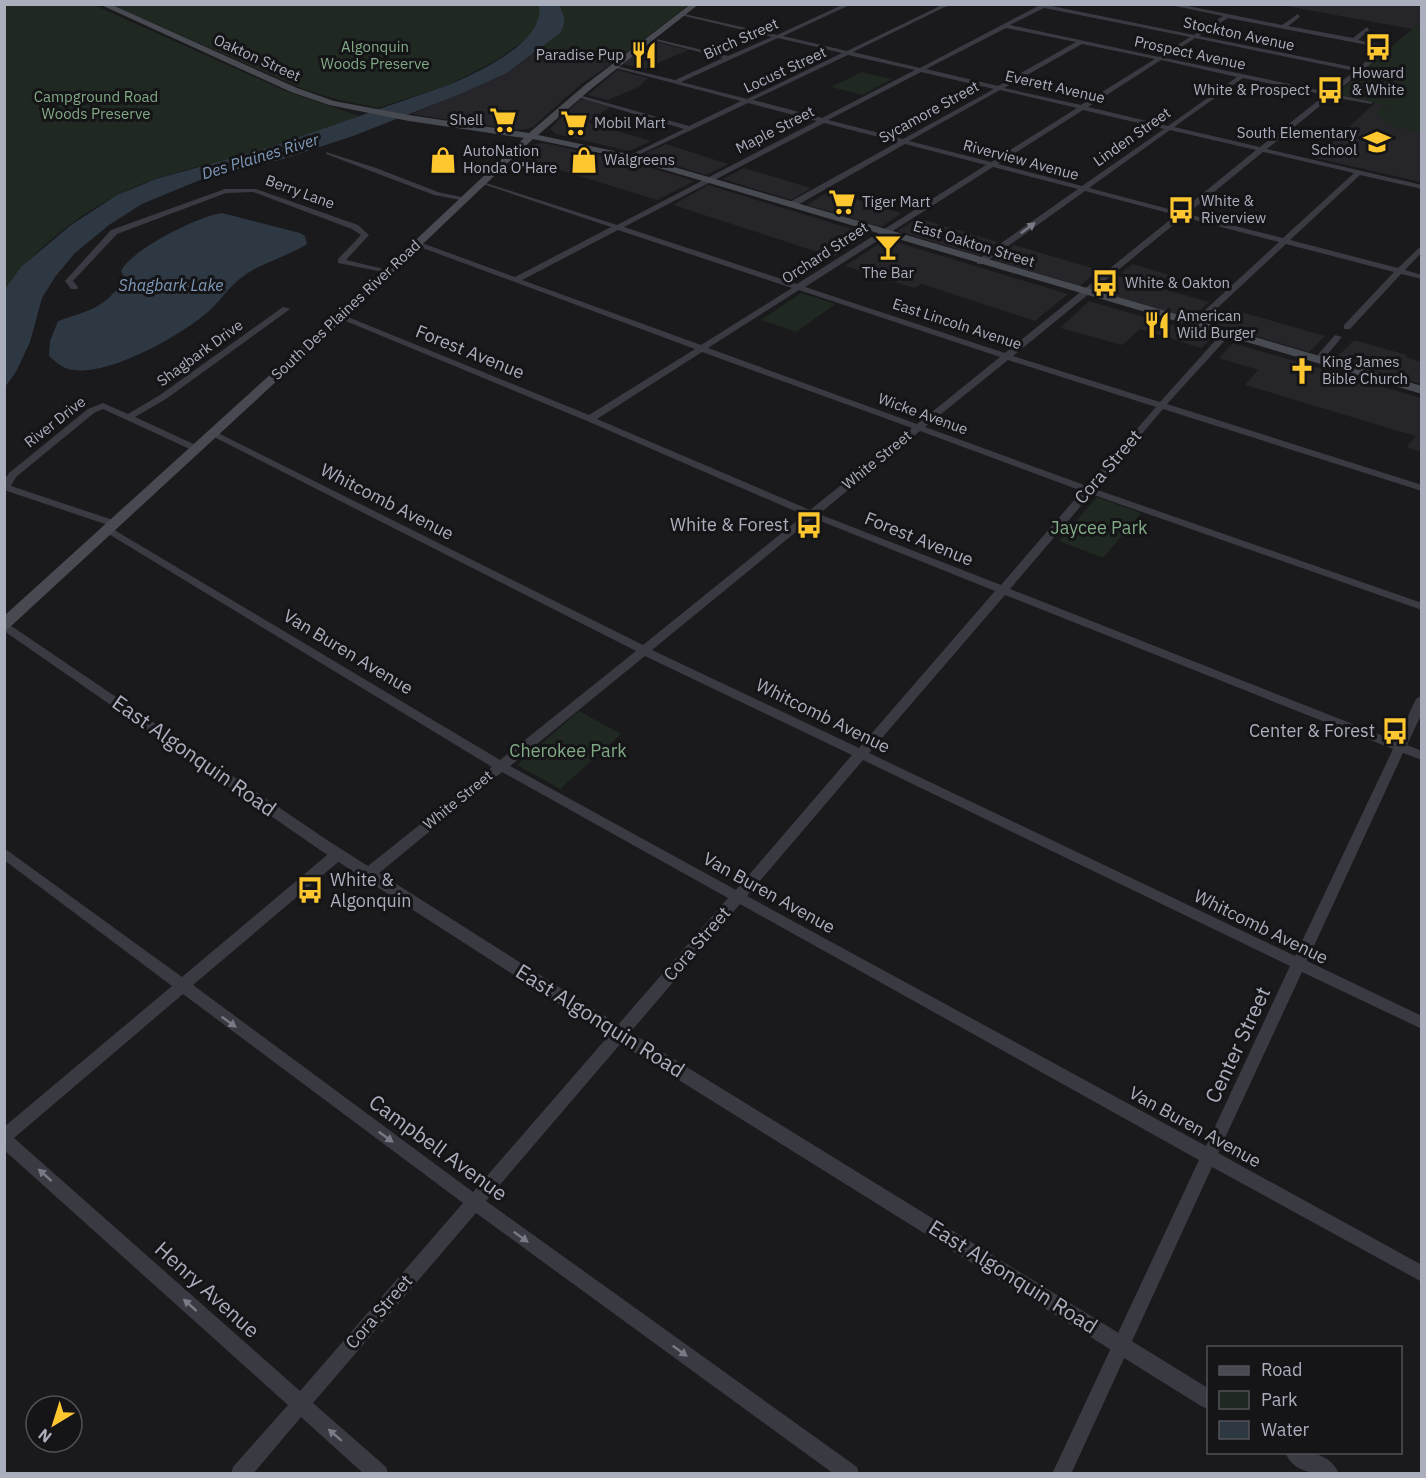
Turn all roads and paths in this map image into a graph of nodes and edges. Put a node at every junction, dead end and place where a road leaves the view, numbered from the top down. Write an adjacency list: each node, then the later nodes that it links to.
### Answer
1 (102, 4): 33 (main road, Oakton Street)
2 (696, 4): 8 (main road, South Des Plaines River Road)
3 (850, 4): 14 (street, Birch Street)
4 (949, 4): 19 (street, Locust Street)
5 (1027, 4): 7 (street, Stockton Avenue)
6 (1167, 4): 9 (street)
7 (1044, 6): 11 (street, Maple Street); 15 (street, Stockton Avenue)
8 (682, 14): 14 (street, Everett Avenue); 16 (main road, South Des Plaines River Road)
9 (1227, 16): 12 (street); 15 (street, Orchard Street)
10 (1298, 16): 12 (street)
11 (1006, 26): 18 (street, Prospect Avenue); 23 (street, Maple Street)
12 (1283, 27): 17 (street)
13 (1367, 29): 17 (street)
14 (778, 36): 19 (street, Everett Avenue); 20 (street, Birch Street)
15 (1195, 37): 21 (street, Orchard Street); 24 (street, Stockton Avenue)
16 (651, 38): 20 (street); 22 (main road, South Des Plaines River Road)
17 (1353, 40): 24 (street, White Street)
18 (1081, 42): 21 (street, Prospect Avenue); 27 (street, Sycamore Street)
19 (849, 53): 23 (street, Everett Avenue); 30 (street, Locust Street)
20 (728, 58): 26 (street, Birch Street)
21 (1160, 58): 25 (street, Prospect Avenue); 32 (street, Orchard Street)
22 (614, 66): 26 (street, Riverview Avenue); 29 (main road, South Des Plaines River Road)
23 (921, 70): 27 (street, Everett Avenue); 34 (street, Maple Street)
24 (1359, 70): 28 (street, White Street)
25 (1242, 76): 28 (street, Prospect Avenue); 36 (street, Linden Street)
26 (675, 82): 30 (street, Riverview Avenue)
27 (999, 88): 32 (street, Everett Avenue); 38 (street, Sycamore Street)
28 (1330, 94): 31 (street, Prospect Avenue); 39 (street, White Street)
29 (577, 96): 35 (street); 37 (main road, South Des Plaines River Road)
30 (747, 101): 34 (street, Riverview Avenue); 35 (street, Locust Street)
31 (1370, 103)
32 (1082, 107): 36 (street, Everett Avenue); 42 (street, Orchard Street)
33 (409, 118): 37 (main road, East Oakton Street)
34 (822, 121): 38 (street, Riverview Avenue); 44 (street, Maple Street)
35 (689, 128): 41 (street, Locust Street)
36 (1168, 128): 39 (street, Everett Avenue); 47 (street, Linden Street)
37 (531, 136): 41 (main road, East Oakton Street); 45 (main road, South Des Plaines River Road)
38 (903, 142): 42 (street, Riverview Avenue); 49 (street, Sycamore Street)
39 (1261, 149): 43 (street, Everett Avenue); 50 (street, White Street)
40 (328, 153): 48 (street)
41 (630, 157): 44 (main road, East Oakton Street)
42 (989, 165): 47 (street, Riverview Avenue); 52 (street, Orchard Street)
43 (1359, 172): 46 (street, Everett Avenue); 53 (street)
44 (708, 180): 49 (main road, East Oakton Street); 51 (street, Maple Street)
45 (485, 183): 48 (main road, South Des Plaines River Road); 51 (street, East Lincoln Avenue)
46 (1422, 187)
47 (1081, 189): 50 (street, Riverview Avenue); 56 (street, Linden Street, one-way to 47)
48 (466, 199): 54 (main road, South Des Plaines River Road)
49 (791, 205): 52 (main road, East Oakton Street)
50 (1180, 216): 53 (street, Riverview Avenue); 63 (street, White Street)
51 (620, 226): 60 (street, Maple Street); 61 (street, East Lincoln Avenue)
52 (882, 232): 56 (main road, East Oakton Street); 61 (street, Orchard Street)
53 (1284, 242): 57 (street, Riverview Avenue); 66 (street)
54 (416, 244): 58 (main road, South Des Plaines River Road); 60 (street, Wicke Avenue)
55 (1422, 247): 57 (street)
56 (980, 262): 63 (main road, East Oakton Street)
57 (1399, 271): 59 (street, Riverview Avenue); 67 (street)
58 (388, 272): 62 (street, Berry Lane); 65 (main road, South Des Plaines River Road)
59 (1422, 277)
60 (516, 280): 70 (street, Wicke Avenue)
61 (798, 286): 70 (street, Orchard Street); 71 (street, East Lincoln Avenue)
62 (74, 287)
63 (1083, 292): 66 (main road, East Oakton Street); 71 (street, White Street)
64 (286, 309): 75 (street, Shagbark Drive)
65 (340, 317): 76 (street, Forest Avenue); 78 (main road, South Des Plaines River Road)
66 (1194, 325): 68 (main road, East Oakton Street)
67 (1347, 327)
68 (1226, 334): 72 (main road, East Oakton Street); 74 (street, Cora Street)
69 (1338, 338): 72 (street)
70 (702, 348): 76 (street, Orchard Street); 77 (street, Wicke Avenue)
71 (1005, 356): 74 (street, East Lincoln Avenue); 77 (street, White Street)
72 (1318, 360): 73 (main road, East Oakton Street)
73 (1422, 390)
74 (1162, 405): 81 (street, East Lincoln Avenue); 82 (street, Cora Street)
75 (129, 417): 79 (street, River Drive); 80 (street, River Drive)
76 (590, 419): 83 (street, Forest Avenue)
77 (917, 428): 82 (street, Wicke Avenue); 83 (street, White Street)
78 (213, 434): 79 (main road, South Des Plaines River Road); 88 (street, Whitcomb Avenue)
79 (197, 449): 84 (main road, South Des Plaines River Road)
80 (5, 487): 84 (street, Van Buren Avenue)
81 (1422, 488)
82 (1089, 490): 85 (street, Cora Street); 86 (street, Wicke Avenue)
83 (811, 514): 85 (street, Forest Avenue); 88 (street, White Street)
84 (111, 527): 87 (main road, South Des Plaines River Road); 93 (street, Van Buren Avenue)
85 (1002, 590): 90 (street, Forest Avenue); 91 (street, Cora Street)
86 (1422, 608)
87 (4, 625): 95 (street, East Algonquin Road)
88 (643, 650): 91 (street, Whitcomb Avenue); 93 (street, White Street)
89 (1422, 699): 90 (street, Center Street)
90 (1399, 747): 92 (street, Forest Avenue); 98 (street, Center Street)
91 (861, 754): 97 (street, Cora Street); 98 (street, Whitcomb Avenue)
92 (1422, 756)
93 (500, 766): 96 (street, White Street); 97 (street, Van Buren Avenue)
94 (4, 853): 99 (street, Campbell Avenue)
95 (338, 854): 96 (street, East Algonquin Road); 99 (street)
96 (368, 874): 101 (street, East Algonquin Road)
97 (737, 897): 101 (street, Cora Street); 103 (street, Van Buren Avenue)
98 (1298, 964): 100 (street, Whitcomb Avenue); 103 (street, Center Street)
99 (182, 987): 102 (street); 104 (street, Campbell Avenue, one-way to 104)
100 (1422, 1023)
101 (619, 1034): 104 (street, Cora Street); 106 (street, East Algonquin Road)
102 (4, 1138): 108 (street, Henry Avenue, one-way to 102)
103 (1209, 1157): 105 (street, Van Buren Avenue); 106 (street, Center Street)
104 (474, 1202): 108 (street, Cora Street); 112 (street, Campbell Avenue, one-way to 112)
105 (1422, 1274)
106 (1121, 1344): 107 (street, East Algonquin Road); 113 (street, Center Street)
107 (1207, 1398)
108 (300, 1404): 110 (street, Cora Street); 111 (street, Henry Avenue, one-way to 108)
109 (1298, 1454): 114 (street)
110 (240, 1473)
111 (379, 1473)
112 (850, 1473)
113 (1061, 1473)
114 (1329, 1473)

